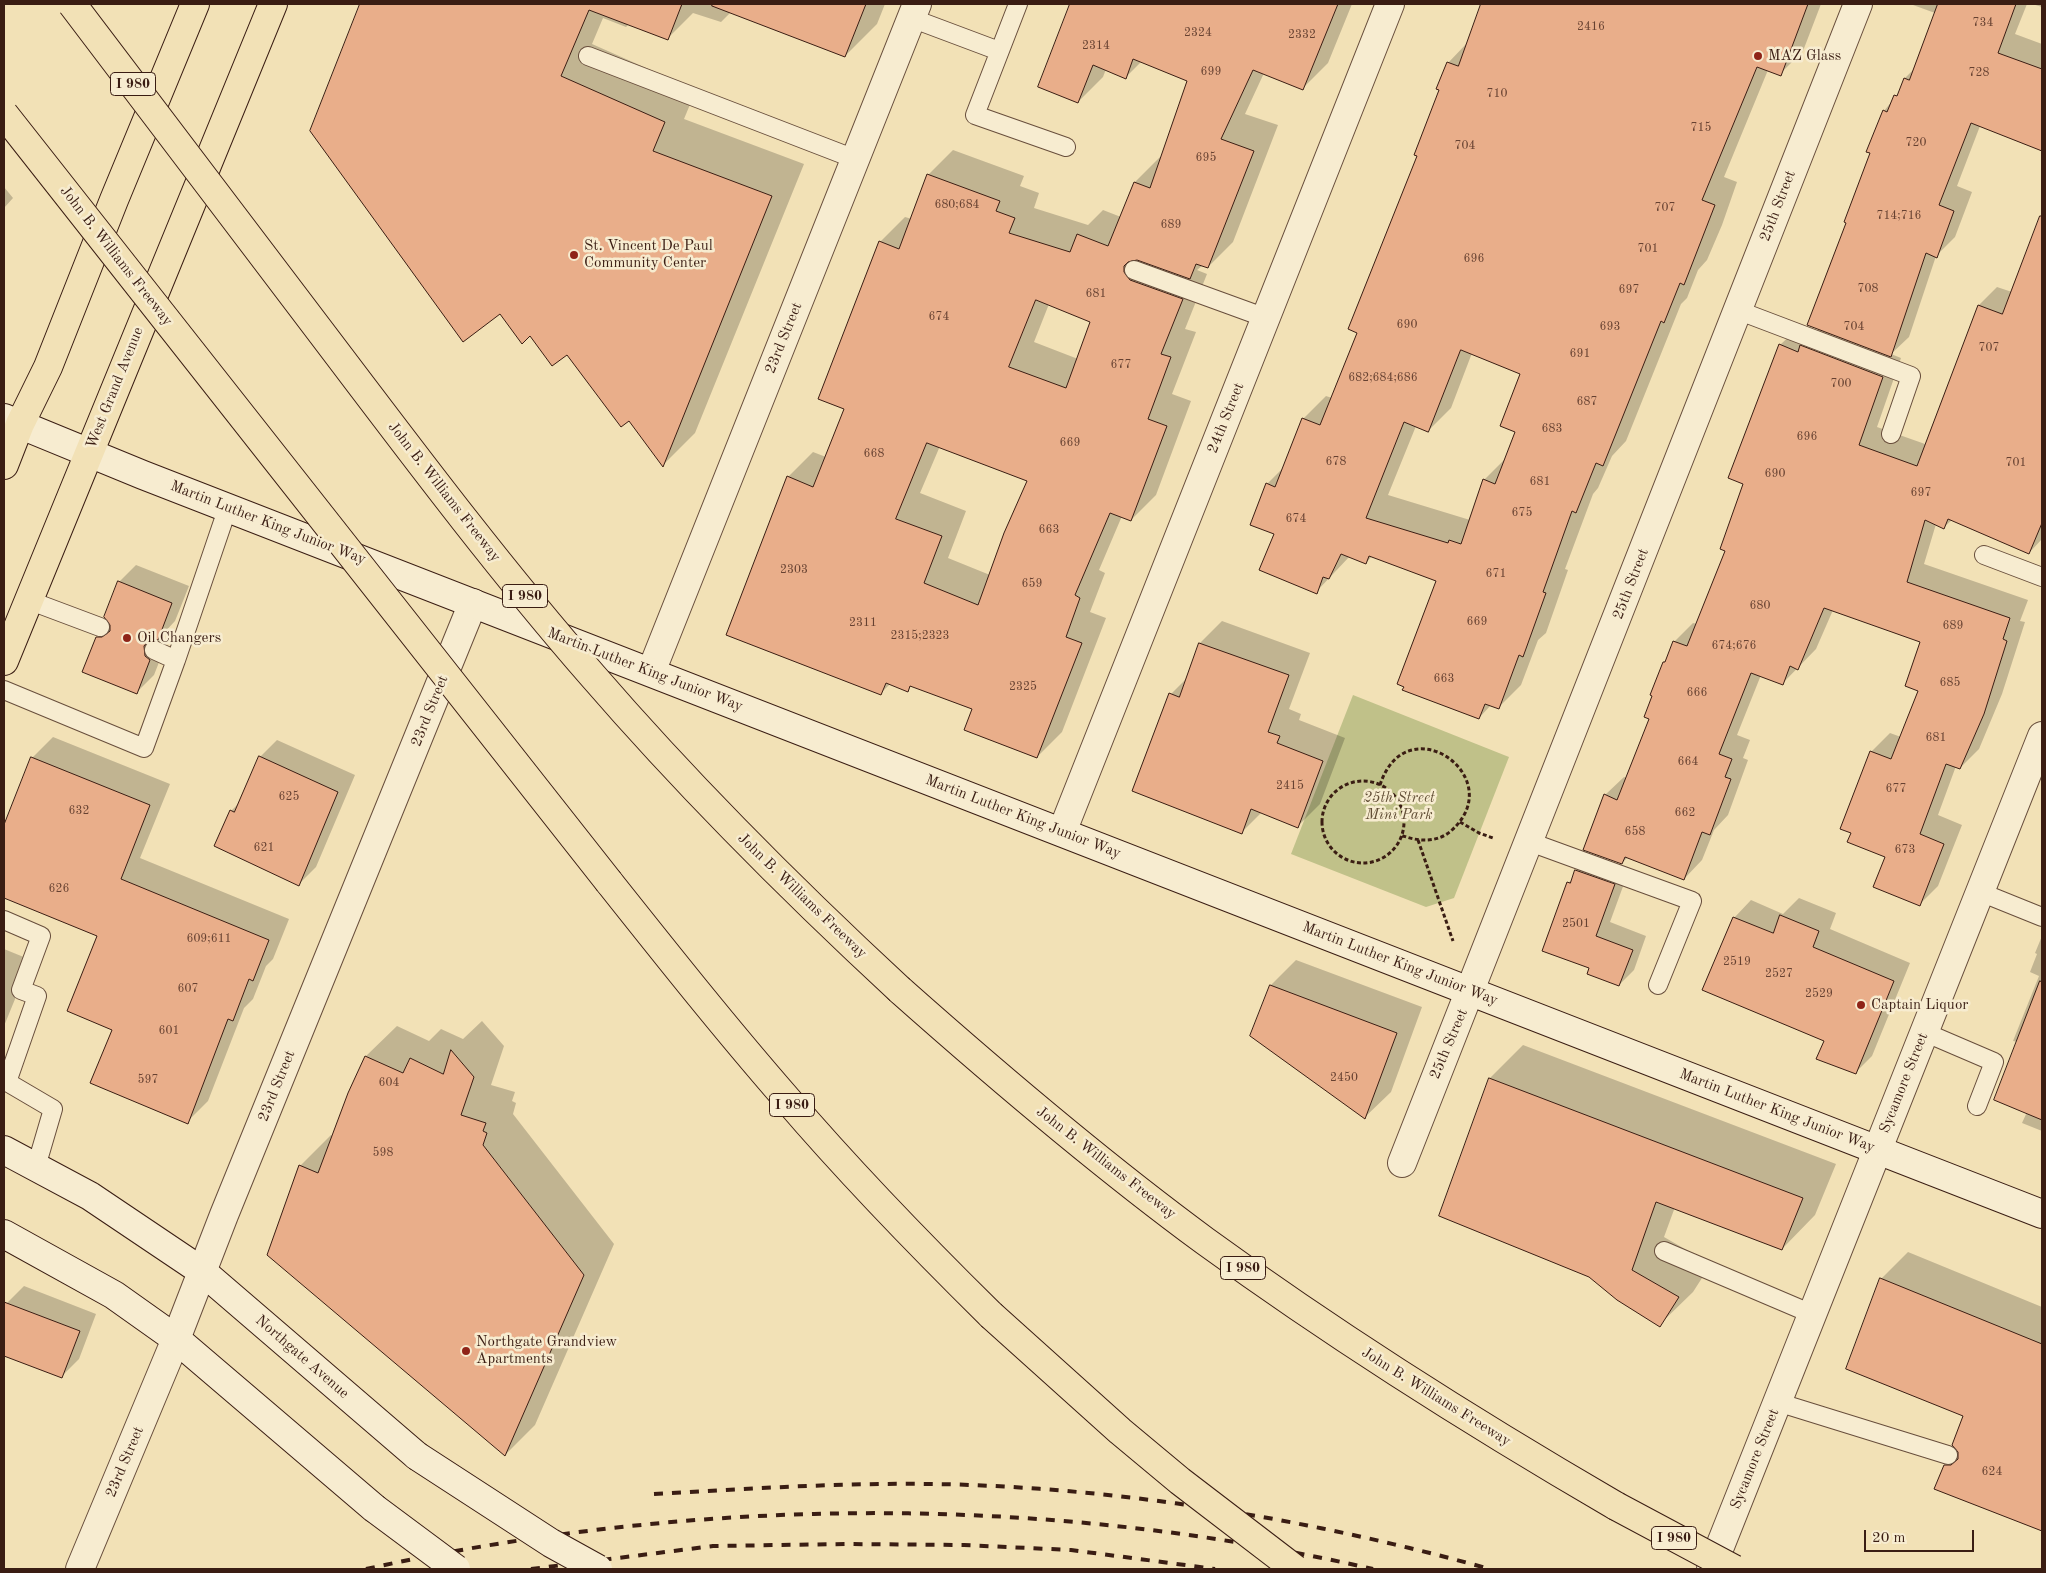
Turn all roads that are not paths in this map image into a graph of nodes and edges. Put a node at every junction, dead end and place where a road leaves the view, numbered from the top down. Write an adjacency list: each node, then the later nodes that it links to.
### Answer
1 (72, 4): 58 (main road, John B. Williams Freeway / I 980, bridge)
2 (194, 4): 16 (main road)
3 (273, 4): 18 (main road, West Grand Avenue)
4 (1018, 4): 8 (lane)
5 (1390, 4): 15 (street, 24th Street)
6 (1858, 4): 14 (street, 25th Street)
7 (914, 11): 8 (lane); 12 (street, 23rd Street)
8 (999, 51): 11 (lane)
9 (588, 56): 12 (lane)
10 (4, 114): 56 (main road, John B. Williams Freeway / I 980, bridge)
11 (1066, 148)
12 (855, 159): 29 (street, 23rd Street)
13 (1134, 270): 15 (lane)
14 (1737, 310): 17 (lane); 33 (street, 25th Street)
15 (1266, 318): 32 (street, 24th Street)
16 (12, 421): 18 (street, Martin Luther King Junior Way); 19 (main road)
17 (1891, 434)
18 (88, 453): 20 (street, Martin Luther King Junior Way); 23 (main road, West Grand Avenue)
19 (4, 465)
20 (228, 508): 24 (street, Martin Luther King Junior Way); 27 (lane)
21 (1984, 555): 22 (lane)
22 (2042, 577)
23 (28, 600): 25 (lane); 28 (main road, West Grand Avenue)
24 (473, 603): 29 (street, Martin Luther King Junior Way); 48 (street, 23rd Street)
25 (100, 627)
26 (154, 650): 27 (lane)
27 (176, 660): 30 (lane)
28 (4, 661)
29 (651, 672): 32 (street, Martin Luther King Junior Way)
30 (4, 690)
31 (2042, 736): 34 (street, Sycamore Street)
32 (1062, 832): 38 (street, Martin Luther King Junior Way)
33 (1530, 842): 37 (lane); 38 (street, 25th Street)
34 (1980, 892): 35 (lane); 39 (street, Sycamore Street)
35 (2042, 917)
36 (4, 920): 44 (lane)
37 (1658, 985)
38 (1471, 991): 42 (street, Martin Luther King Junior Way); 43 (street, 25th Street)
39 (1924, 1032): 40 (lane); 42 (street, Sycamore Street)
40 (1977, 1106)
41 (4, 1150): 44 (street, Northgate Avenue)
42 (1877, 1150): 45 (street, Martin Luther King Junior Way); 49 (street, Sycamore Street)
43 (1402, 1163)
44 (36, 1166): 48 (street, Northgate Avenue)
45 (2042, 1214)
46 (4, 1234): 50 (street)
47 (1664, 1251): 49 (lane)
48 (203, 1272): 50 (street, 23rd Street); 55 (street, Northgate Avenue, bridge)
49 (1812, 1314): 51 (street, Sycamore Street)
50 (176, 1339): 53 (street, 23rd Street); 54 (street, bridge)
51 (1777, 1402): 52 (lane); 57 (street, Sycamore Street)
52 (1948, 1455)
53 (80, 1569)
54 (456, 1569)
55 (598, 1569)
56 (1295, 1569)
57 (1711, 1569)
58 (1734, 1569)

